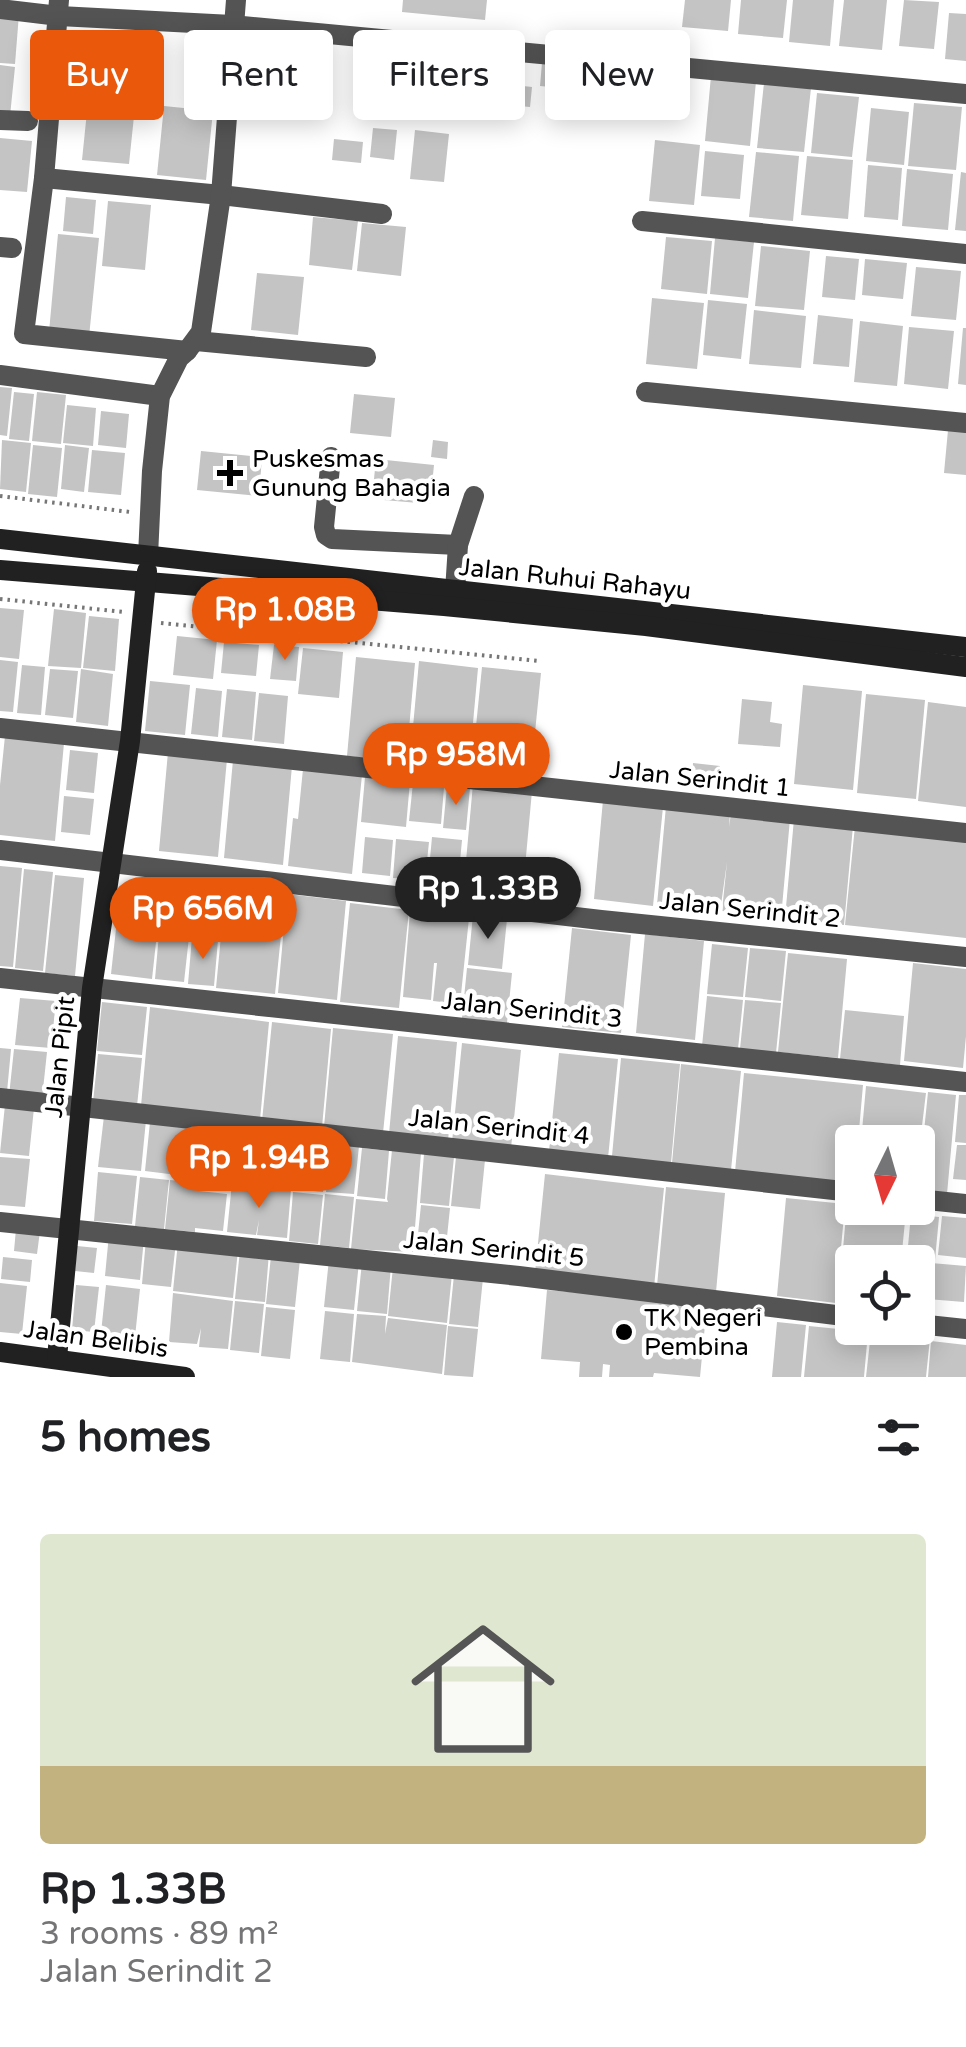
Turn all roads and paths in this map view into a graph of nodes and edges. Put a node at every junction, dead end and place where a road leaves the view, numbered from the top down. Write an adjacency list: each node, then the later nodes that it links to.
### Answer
1 (236, 0): 4 (street)
2 (0, 8): 3 (street)
3 (59, 8): 4 (street); 8 (street)
4 (232, 25): 5 (street); 9 (street)
5 (966, 94)
6 (0, 120): 7 (street)
7 (28, 121)
8 (44, 178): 9 (street); 13 (street)
9 (220, 195): 10 (street); 13 (street)
10 (382, 214)
11 (642, 221): 12 (street)
12 (966, 254)
13 (191, 346): 14 (street); 17 (street)
14 (366, 357)
15 (0, 376): 17 (street)
16 (646, 392): 18 (street)
17 (160, 396): 22 (street)
18 (966, 423)
19 (331, 457): 24 (street)
20 (0, 496): 22 (path)
21 (474, 496): 24 (street)
22 (150, 514): 25 (street)
23 (0, 539): 25 (main road, Jalan Ruhui Rahayu)
24 (458, 545): 28 (street)
25 (148, 556): 27 (main road, Jalan Pipit); 28 (main road, Jalan Ruhui Rahayu)
26 (0, 570): 27 (main road, Jalan Ruhui Rahayu)
27 (147, 583): 30 (main road, Jalan Pipit); 33 (main road, Jalan Ruhui Rahayu)
28 (455, 590): 31 (main road, Jalan Ruhui Rahayu)
29 (0, 599): 30 (path)
30 (143, 618): 32 (path); 35 (main road, Jalan Pipit)
31 (966, 647)
32 (540, 661)
33 (966, 667)
34 (0, 728): 35 (street, Jalan Serindit 1)
35 (130, 741): 36 (street, Jalan Serindit 1); 38 (main road, Jalan Pipit)
36 (966, 833)
37 (0, 850): 38 (street, Jalan Serindit 2)
38 (113, 862): 39 (street, Jalan Serindit 2); 41 (main road, Jalan Pipit)
39 (966, 957)
40 (0, 978): 41 (street, Jalan Serindit 3)
41 (92, 988): 42 (street, Jalan Serindit 3); 44 (main road, Jalan Pipit)
42 (966, 1082)
43 (0, 1098): 44 (street, Jalan Serindit 4)
44 (80, 1106): 45 (street, Jalan Serindit 4); 49 (main road, Jalan Pipit)
45 (835, 1190)
46 (935, 1201): 47 (street)
47 (966, 1204)
48 (0, 1222): 49 (street, Jalan Serindit 5)
49 (69, 1229): 50 (street, Jalan Serindit 5); 54 (main road, Jalan Pipit)
50 (835, 1315)
51 (935, 1326): 52 (street)
52 (966, 1329)
53 (0, 1352): 54 (main road, Jalan Belibis)
54 (57, 1358): 55 (main road, Jalan Belibis)
55 (185, 1377)

